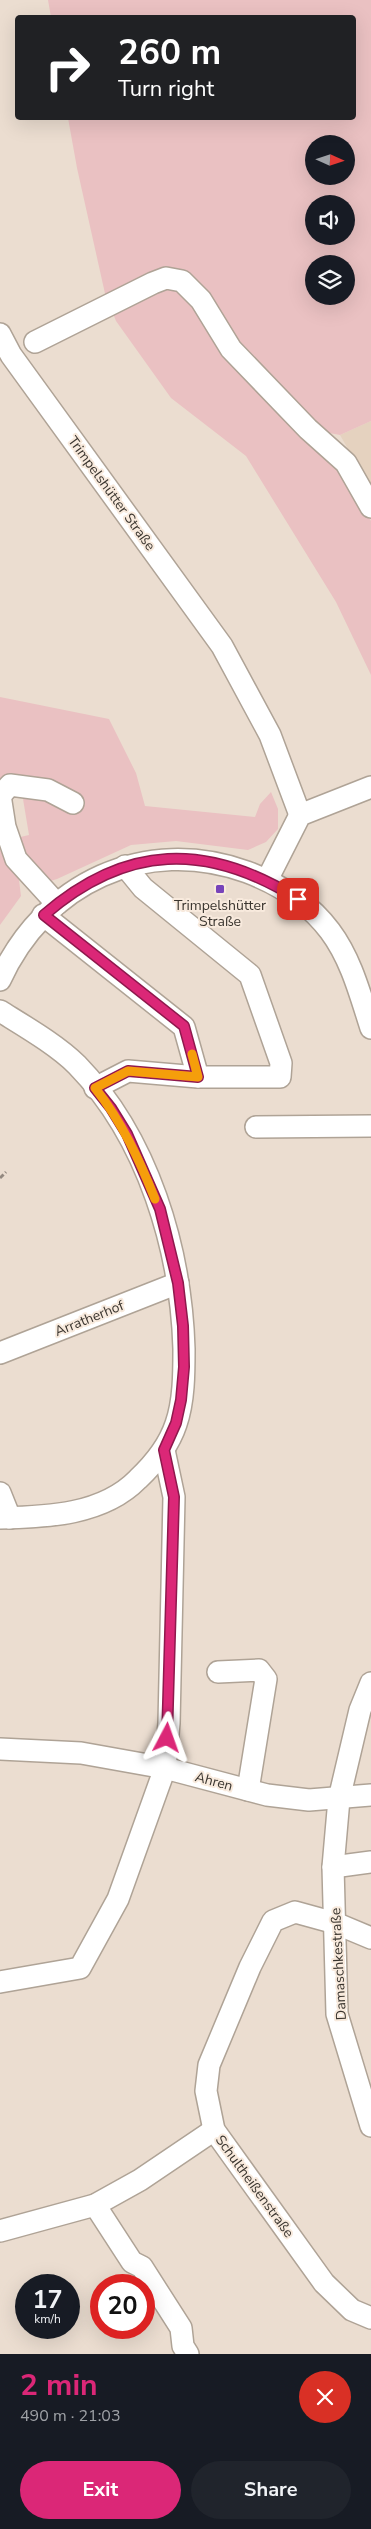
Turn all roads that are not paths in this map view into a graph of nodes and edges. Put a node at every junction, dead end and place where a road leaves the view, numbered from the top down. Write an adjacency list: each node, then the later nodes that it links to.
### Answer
1 (0, 334): 7 (street, Trimpelshütter Straße)
2 (35, 342): 3 (street)
3 (371, 507)
4 (371, 787): 7 (street)
5 (0, 795): 6 (street); 10 (street)
6 (73, 803)
7 (300, 815): 9 (street)
8 (125, 866): 9 (street); 10 (street); 14 (street)
9 (267, 880): 13 (street)
10 (50, 910): 11 (street); 14 (street)
11 (0, 980)
12 (0, 1011): 15 (street)
13 (371, 1028)
14 (198, 1077): 15 (street)
15 (95, 1088): 18 (street)
16 (371, 1126): 17 (street)
17 (256, 1127)
18 (178, 1283): 19 (street, Arratherhof); 20 (street)
19 (0, 1353)
20 (164, 1450): 22 (street); 26 (street)
21 (0, 1493): 22 (street)
22 (5, 1518)
23 (218, 1672): 27 (street)
24 (371, 1683): 29 (street)
25 (0, 1749): 26 (street, Ahren)
26 (165, 1768): 27 (street, Ahren); 34 (street)
27 (248, 1790): 29 (street, Ahren)
28 (371, 1795): 29 (street, Ahren)
29 (339, 1799): 31 (street, Damaschkestraße)
30 (371, 1862): 31 (street)
31 (333, 1867): 32 (street, Damaschkestraße)
32 (335, 1923): 33 (street, Schultheißenstraße); 35 (street, Damaschkestraße); 36 (street, Schultheißenstraße)
33 (371, 1938)
34 (0, 1982)
35 (371, 2126)
36 (214, 2130): 37 (street); 39 (street, Schultheißenstraße)
37 (95, 2205): 38 (street); 40 (street)
38 (0, 2232)
39 (371, 2318)
40 (188, 2354)

